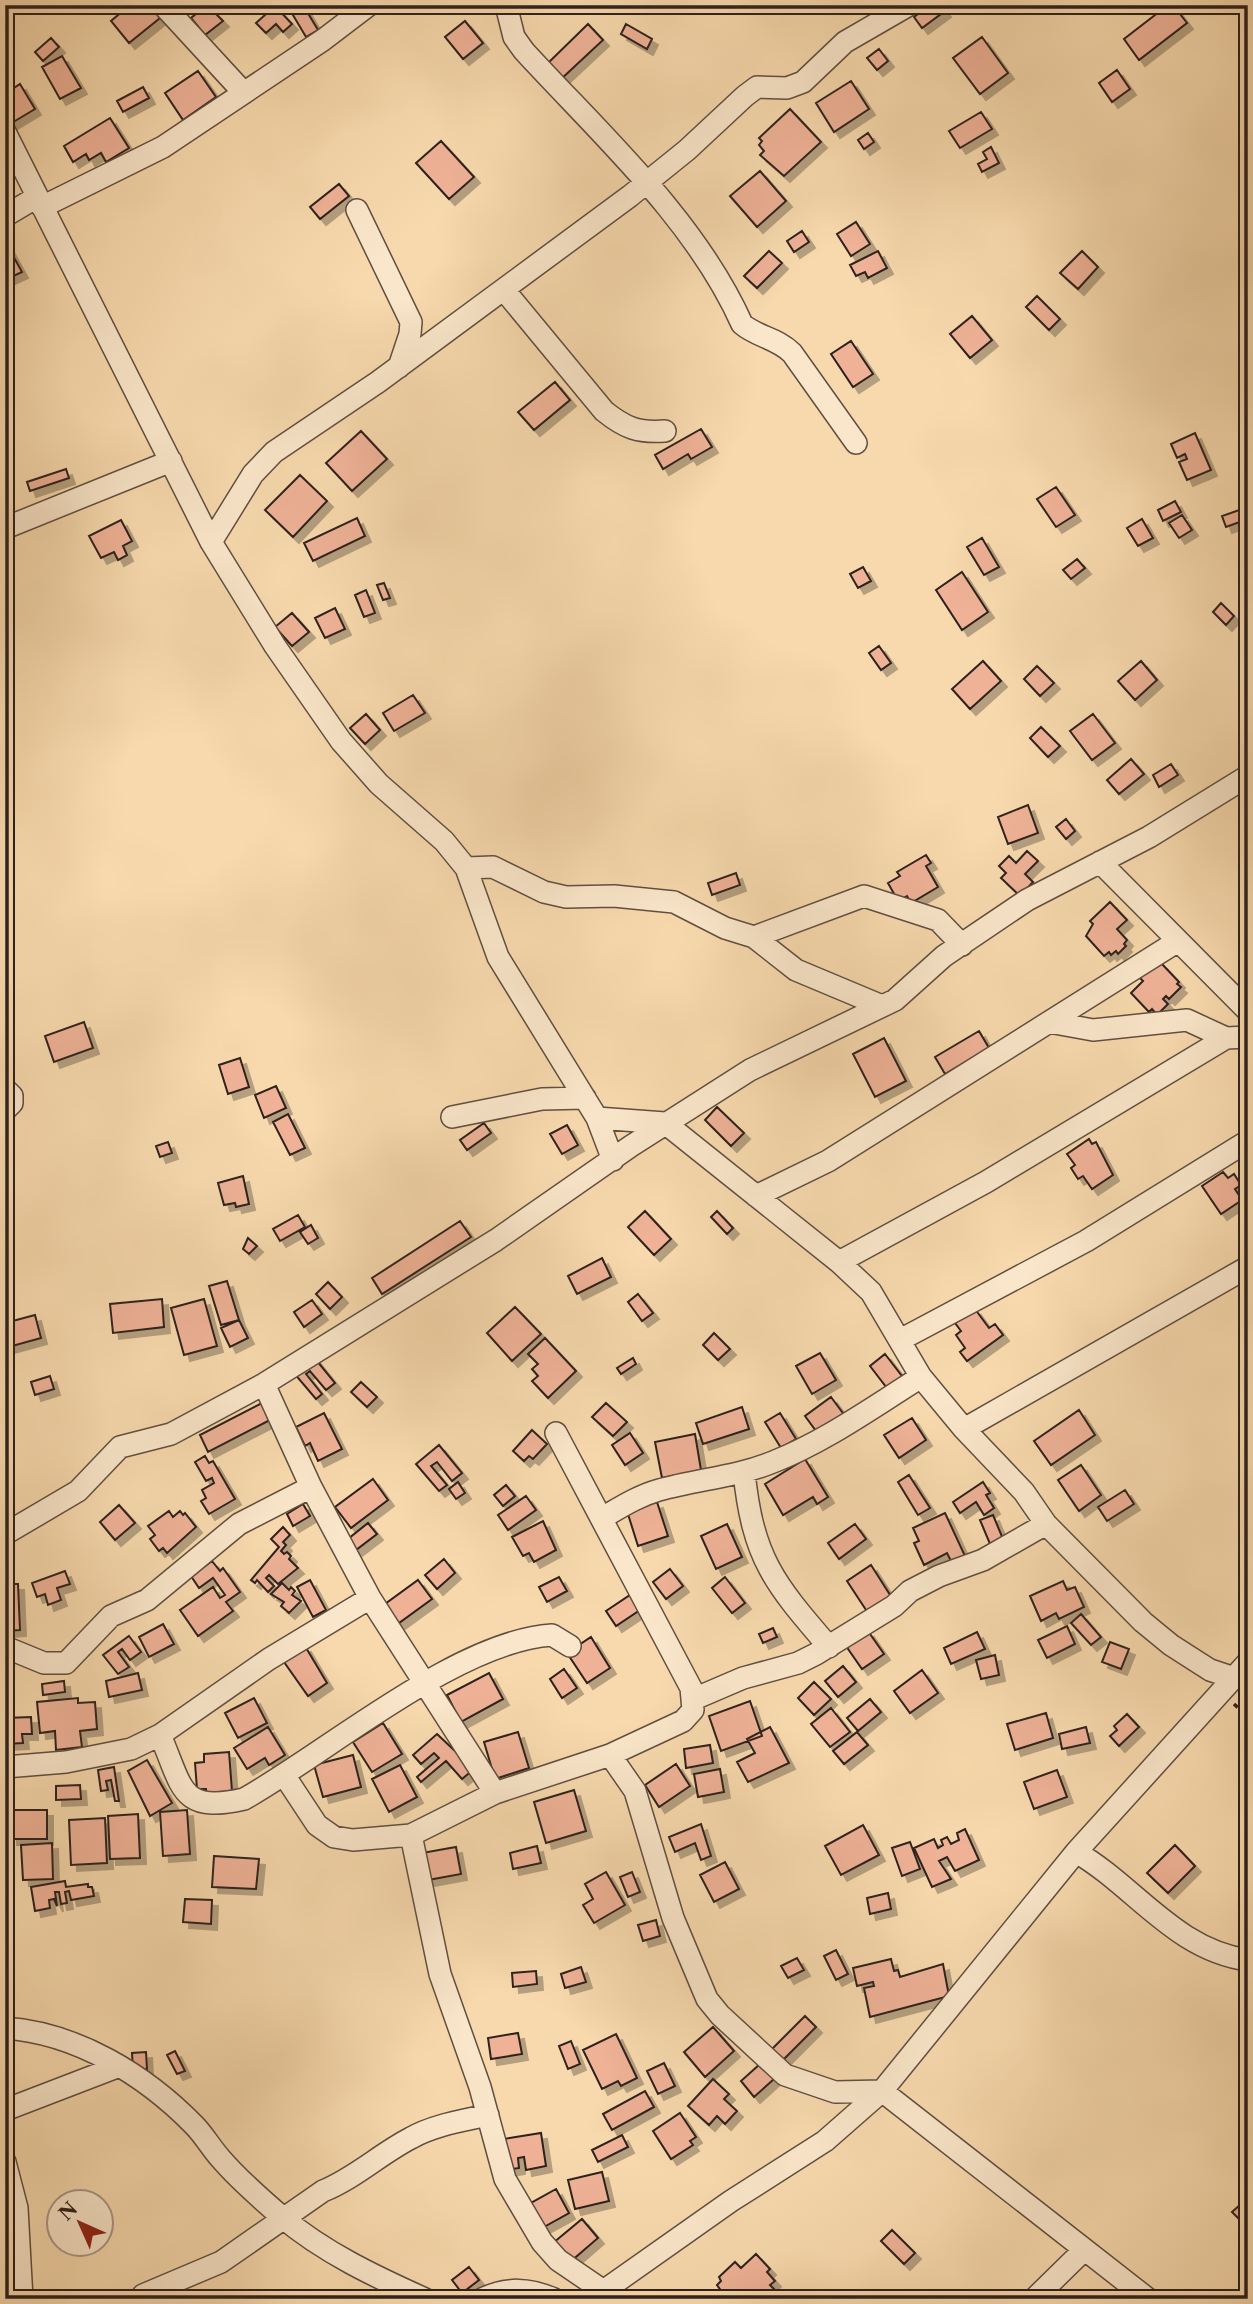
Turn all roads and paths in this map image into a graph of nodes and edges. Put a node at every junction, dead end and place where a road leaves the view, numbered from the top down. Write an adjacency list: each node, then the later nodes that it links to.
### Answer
1 (163, 5): 5 (street)
2 (369, 5): 5 (street)
3 (506, 5): 7 (street)
4 (909, 5): 7 (street)
5 (244, 93): 8 (street)
6 (5, 132): 8 (street)
7 (646, 183): 11 (street); 14 (street)
8 (40, 202): 10 (street); 15 (street)
9 (356, 210): 12 (street)
10 (5, 216)
11 (504, 290): 12 (street); 13 (street)
12 (399, 366): 17 (street)
13 (665, 431)
14 (856, 443)
15 (171, 461): 16 (street); 17 (street)
16 (5, 528)
17 (211, 542): 20 (street)
18 (1248, 776): 19 (street)
19 (1100, 862): 22 (street); 23 (street)
20 (466, 867): 21 (street); 30 (street)
21 (754, 937): 23 (street); 24 (street)
22 (1178, 941): 25 (street); 26 (street)
23 (962, 945): 24 (street)
24 (883, 1006): 34 (street)
25 (1248, 1011)
26 (1049, 1022): 28 (street); 37 (street)
27 (1248, 1037): 28 (street)
28 (1226, 1038): 38 (street)
29 (6, 1090): 31 (street)
30 (585, 1098): 32 (street); 33 (street)
31 (5, 1110)
32 (452, 1116)
33 (597, 1118): 34 (street); 36 (street)
34 (665, 1124): 36 (street); 37 (street)
35 (1248, 1141): 40 (street)
36 (612, 1160): 42 (street)
37 (756, 1196): 38 (street)
38 (839, 1262): 40 (street)
39 (1248, 1267): 43 (street)
40 (900, 1340): 41 (street)
41 (921, 1377): 43 (street); 45 (street)
42 (264, 1384): 46 (street); 49 (street)
43 (964, 1429): 48 (street)
44 (556, 1433): 47 (street)
45 (744, 1472): 47 (street); 53 (street)
46 (311, 1487): 50 (street); 52 (street)
47 (602, 1518): 56 (street)
48 (1046, 1524): 53 (street); 54 (street)
49 (5, 1534)
50 (370, 1598): 55 (street); 57 (street)
51 (570, 1646): 55 (street)
52 (5, 1647)
53 (829, 1647): 56 (street)
54 (1241, 1670): 63 (street)
55 (426, 1683): 60 (street); 61 (street)
56 (694, 1699): 58 (street)
57 (160, 1735): 59 (street); 60 (street)
58 (610, 1755): 61 (street); 67 (street)
59 (5, 1766)
60 (285, 1774): 62 (street)
61 (495, 1793): 62 (street)
62 (411, 1835): 69 (street)
63 (1076, 1852): 64 (street); 67 (street)
64 (1248, 1960)
65 (5, 2028): 66 (street)
66 (117, 2067): 68 (street); 71 (street)
67 (882, 2091): 72 (street); 73 (street)
68 (5, 2110)
69 (488, 2115): 71 (street); 73 (street)
70 (5, 2162): 75 (street)
71 (285, 2219): 74 (street); 76 (street)
72 (1084, 2250): 79 (street); 80 (street)
73 (597, 2294)
74 (143, 2295)
75 (22, 2299)
76 (425, 2299)
77 (482, 2299): 78 (street)
78 (554, 2299)
79 (1034, 2299)
80 (1148, 2299)

